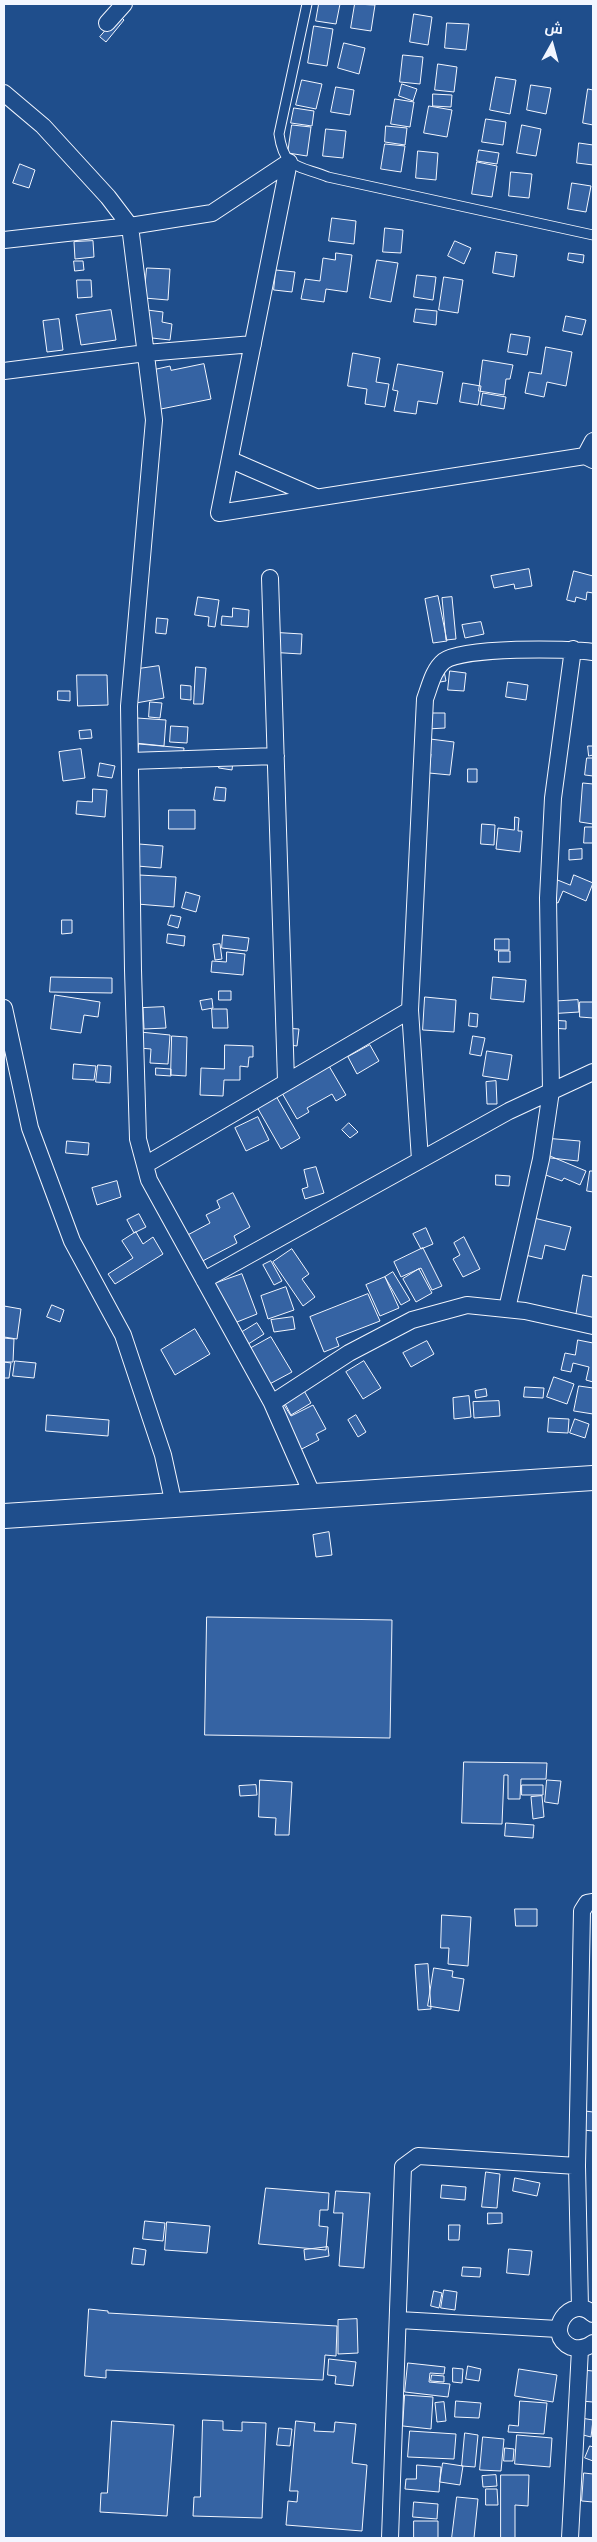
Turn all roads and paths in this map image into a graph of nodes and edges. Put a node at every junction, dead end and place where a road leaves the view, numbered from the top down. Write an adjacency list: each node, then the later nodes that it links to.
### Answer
1 (124, 4): 3 (street)
2 (307, 4): 5 (lane)
3 (107, 23)
4 (4, 93): 6 (street)
5 (289, 162): 6 (street); 7 (lane); 9 (street)
6 (130, 226): 8 (street); 10 (street)
7 (593, 235)
8 (4, 240)
9 (253, 344): 10 (street); 14 (street)
10 (146, 353): 11 (street); 20 (street)
11 (4, 371)
12 (593, 441): 13 (street)
13 (589, 458): 15 (street)
14 (231, 460): 15 (street); 15 (street)
15 (317, 497)
16 (270, 578): 19 (street)
17 (573, 649): 18 (street); 22 (street); 25 (street)
18 (593, 652)
19 (276, 756): 20 (street); 24 (street)
20 (130, 761): 27 (street)
21 (4, 1008): 34 (street)
22 (410, 1010): 24 (street); 26 (street)
23 (593, 1072): 25 (street)
24 (286, 1081): 27 (street)
25 (551, 1092): 26 (street); 29 (street)
26 (420, 1160): 28 (street)
27 (145, 1164): 28 (street)
28 (204, 1280): 31 (street)
29 (507, 1309): 30 (street); 31 (street)
30 (593, 1326)
31 (272, 1403): 33 (street)
32 (593, 1478): 33 (main road)
33 (313, 1496): 34 (main road)
34 (174, 1505): 35 (main road)
35 (4, 1516)
36 (593, 1902): 37 (street)
37 (577, 2166): 38 (street); 39 (street)
38 (587, 2311): 40 (street)
39 (399, 2320): 40 (street); 42 (street)
40 (558, 2329): 41 (street)
41 (586, 2346): 43 (street)
42 (390, 2538)
43 (570, 2538)

